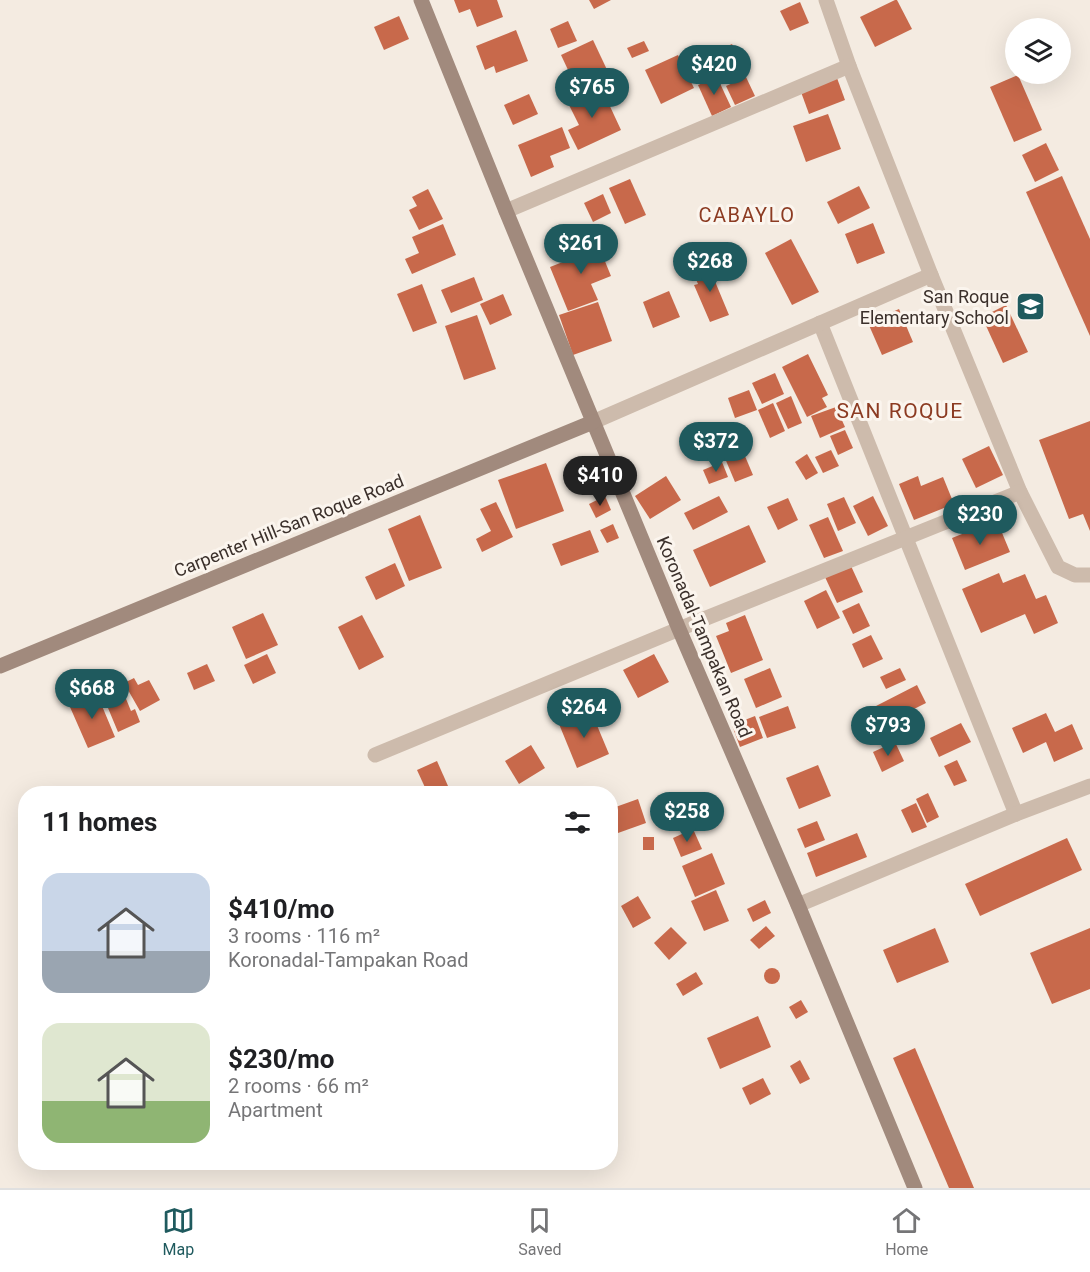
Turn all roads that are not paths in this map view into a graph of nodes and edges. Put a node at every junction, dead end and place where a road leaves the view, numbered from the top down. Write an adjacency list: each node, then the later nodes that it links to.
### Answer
1 (422, 0): 4 (main road, Koronadal-Tampakan Road)
2 (826, 0): 3 (street)
3 (849, 66): 4 (street); 5 (street)
4 (506, 211): 7 (main road, Koronadal-Tampakan Road)
5 (931, 275): 6 (street); 8 (street)
6 (820, 323): 7 (street); 9 (street)
7 (593, 422): 11 (main road, Koronadal-Tampakan Road); 12 (main road, Carpenter Hill-San Roque Road)
8 (1020, 492): 9 (street); 10 (street)
9 (906, 537): 11 (street); 15 (street)
10 (1090, 575)
11 (679, 629): 13 (street); 16 (main road, Koronadal-Tampakan Road)
12 (0, 666)
13 (375, 755)
14 (1090, 786): 15 (street)
15 (1016, 814): 16 (street)
16 (798, 905): 17 (main road, Koronadal-Tampakan Road)
17 (915, 1188)

